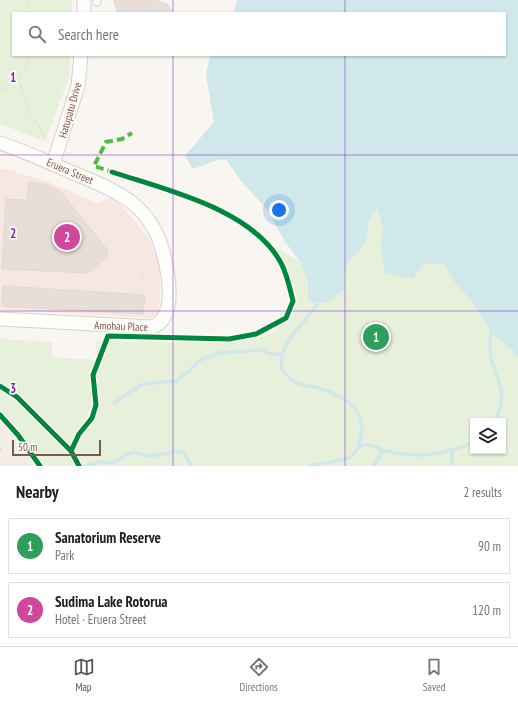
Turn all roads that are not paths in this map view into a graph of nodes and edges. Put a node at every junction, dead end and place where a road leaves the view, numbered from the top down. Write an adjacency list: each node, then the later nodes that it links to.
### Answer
1 (93, 1): 2 (street)
2 (85, 12)
3 (81, 56): 5 (street, Hatupatu Drive)
4 (0, 143): 5 (street, Eruera Street)
5 (53, 164): 6 (street, Eruera Street)
6 (136, 205): 7 (street, Amohau Place)
7 (0, 319)
8 (0, 430): 11 (main road)
9 (0, 461): 10 (main road)
10 (4, 466)
11 (27, 466)

